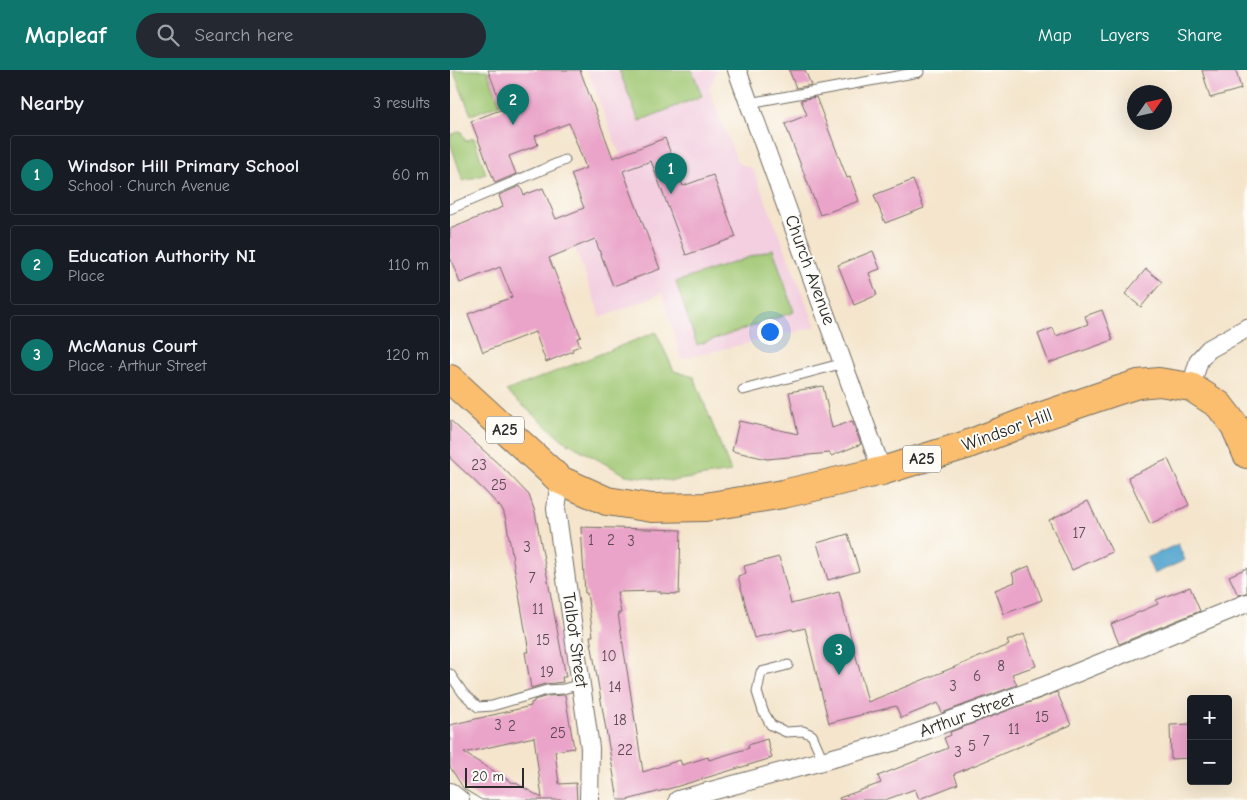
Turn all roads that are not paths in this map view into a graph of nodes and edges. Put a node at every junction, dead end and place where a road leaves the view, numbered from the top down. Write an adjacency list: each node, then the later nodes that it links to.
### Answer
1 (737, 70): 3 (street, Church Avenue)
2 (919, 72): 3 (lane)
3 (750, 103): 7 (street, Church Avenue)
4 (565, 160): 5 (lane)
5 (450, 209)
6 (1247, 328): 9 (street)
7 (844, 363): 10 (lane); 12 (street, Church Avenue)
8 (450, 379): 13 (main road, A25)
9 (1192, 387): 11 (main road, Windsor Hill / A25); 12 (main road, Windsor Hill / A25)
10 (743, 390)
11 (1247, 454)
12 (882, 471): 13 (main road, Windsor Hill / A25)
13 (560, 480): 17 (street, Talbot Street)
14 (1247, 603): 18 (street, Arthur Street)
15 (788, 665): 18 (lane)
16 (450, 674): 17 (lane)
17 (581, 684): 21 (street, Talbot Street)
18 (823, 760): 22 (street, Arthur Street)
19 (450, 792): 20 (street)
20 (460, 800)
21 (588, 800)
22 (678, 800)

